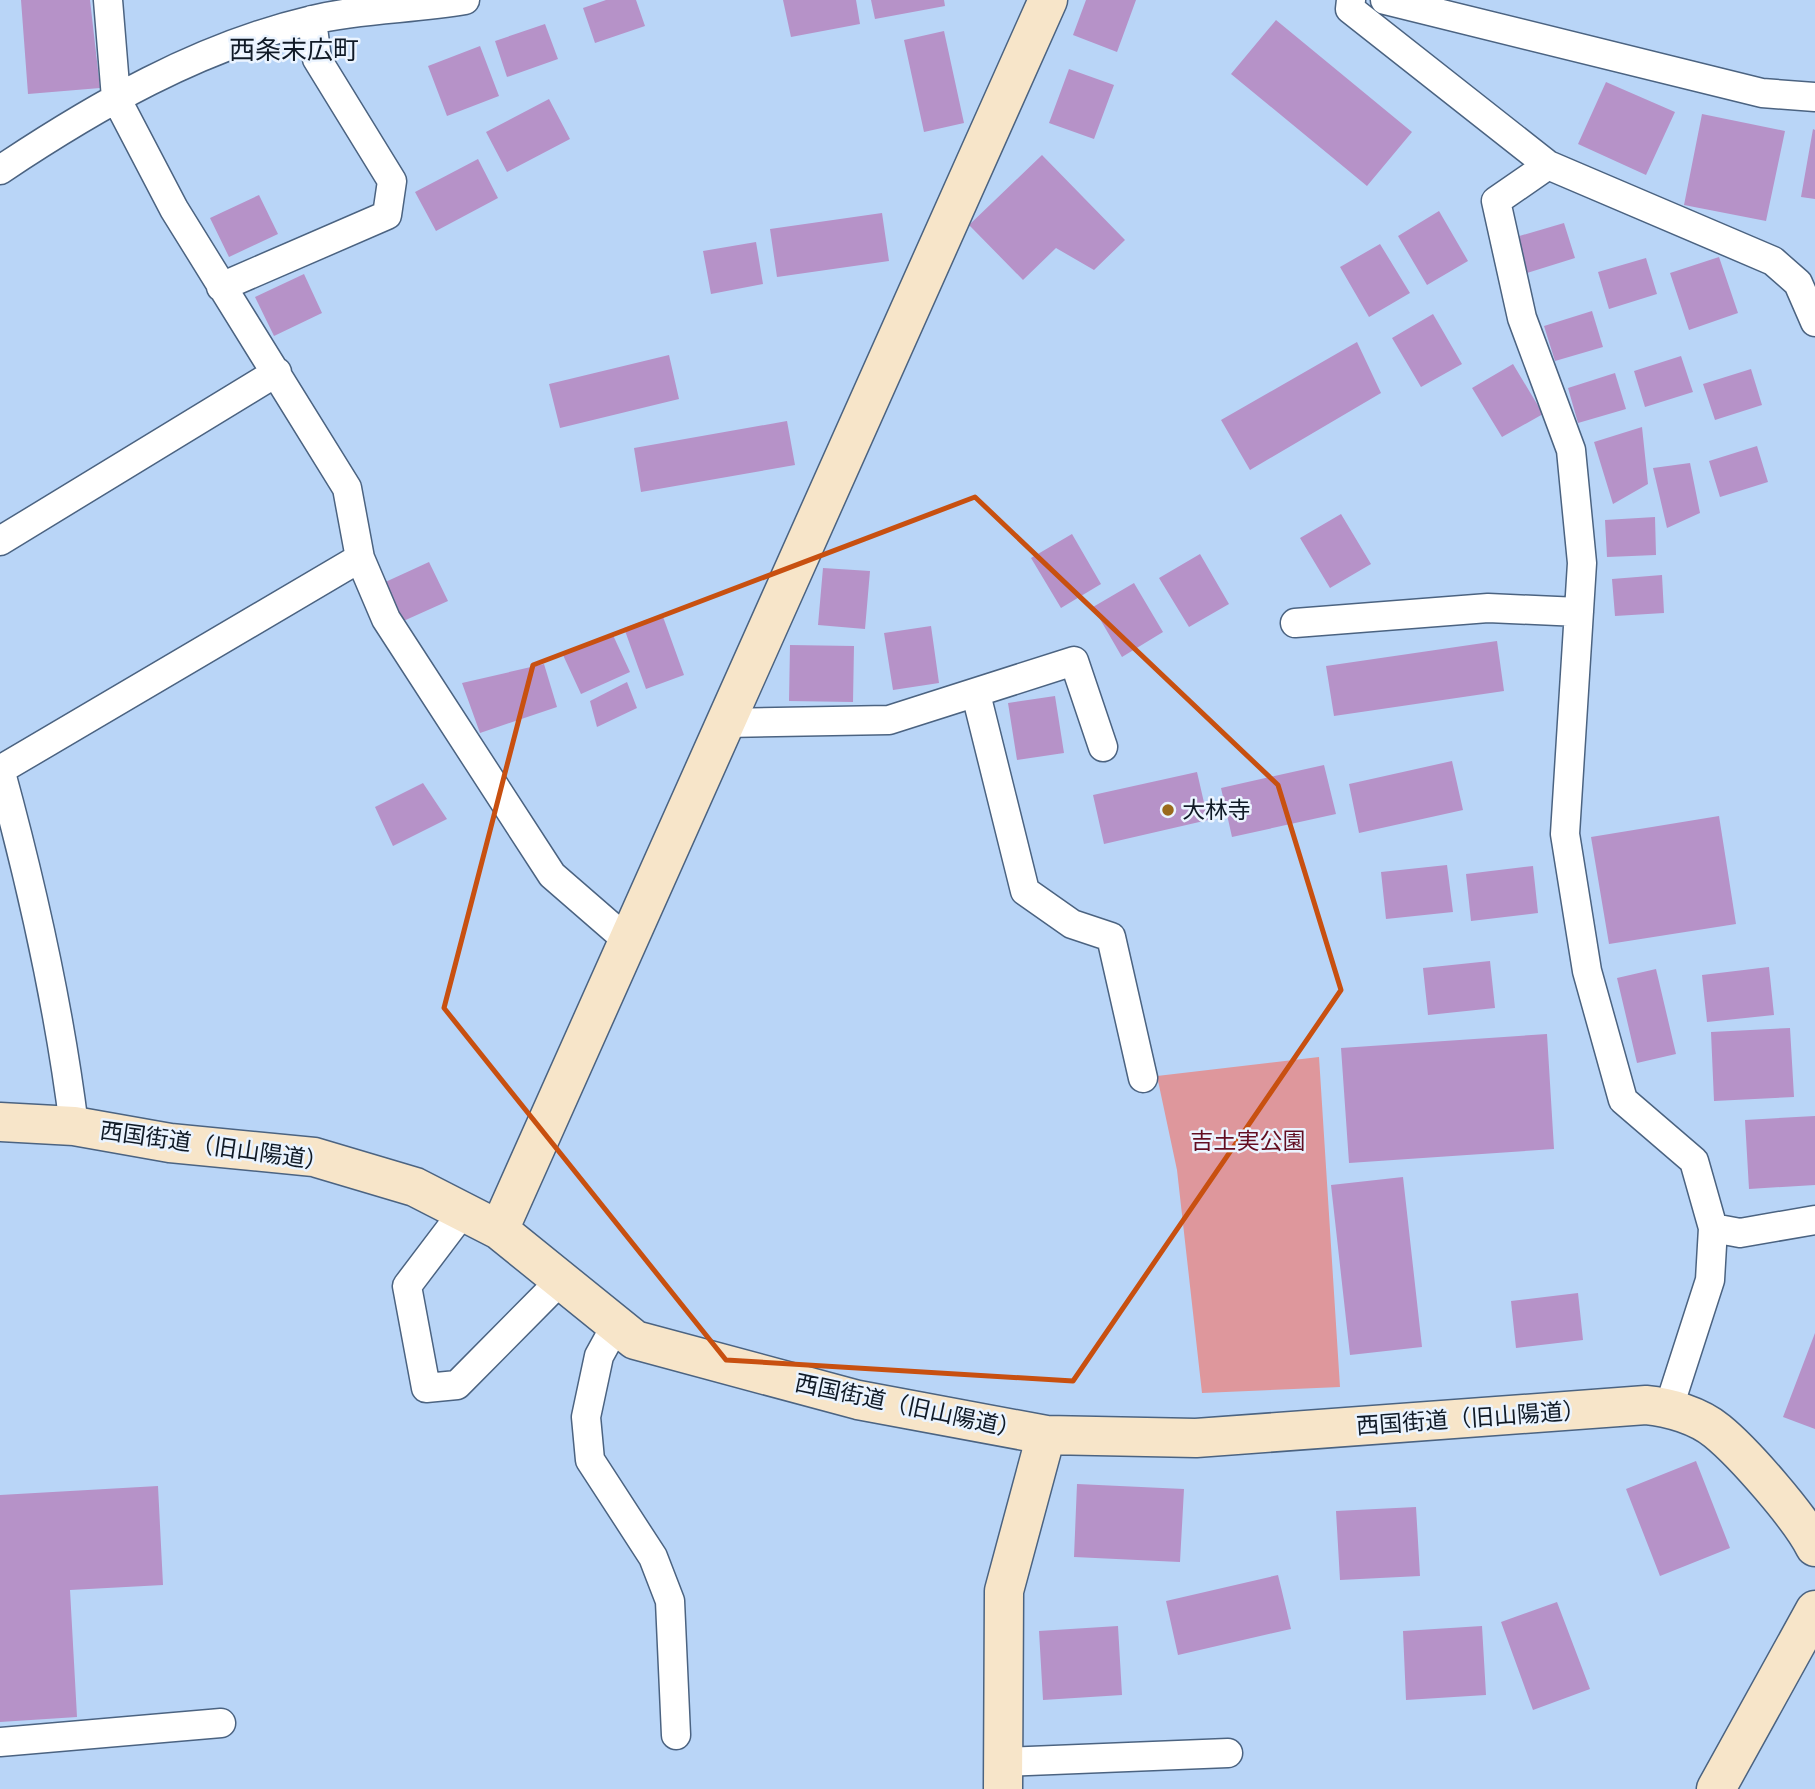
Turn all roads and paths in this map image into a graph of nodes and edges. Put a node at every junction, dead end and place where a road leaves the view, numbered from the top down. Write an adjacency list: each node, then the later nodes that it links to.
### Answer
1 (108, 0): 7 (street)
2 (465, 0): 6 (street)
3 (1048, 0): 19 (street)
4 (1351, 0): 9 (street)
5 (1385, 0): 8 (street)
6 (312, 20): 7 (street); 11 (street)
7 (116, 97): 10 (street); 11 (street)
8 (1815, 97)
9 (1548, 165): 12 (street); 16 (street)
10 (0, 170)
11 (222, 287): 13 (street)
12 (1815, 322)
13 (277, 372): 14 (street); 15 (street)
14 (0, 541)
15 (360, 558): 21 (street); 22 (street)
16 (1579, 612): 17 (street); 28 (street)
17 (1295, 623)
18 (976, 694): 19 (street); 20 (street); 23 (street)
19 (726, 723): 22 (street)
20 (1103, 747)
21 (0, 770): 25 (street)
22 (628, 941): 29 (street)
23 (1143, 1078)
24 (0, 1122): 25 (street, 西国街道（旧山陽道）)
25 (74, 1126): 26 (street, 西国街道（旧山陽道）)
26 (463, 1212): 29 (street, 西国街道（旧山陽道）); 30 (street)
27 (1815, 1220): 28 (street)
28 (1713, 1228): 32 (street)
29 (499, 1230): 30 (street, 西国街道（旧山陽道）)
30 (559, 1282): 31 (street, 西国街道（旧山陽道）)
31 (616, 1325): 33 (street, 西国街道（旧山陽道）); 37 (street)
32 (1669, 1407): 33 (street, 西国街道（旧山陽道）); 34 (street, 西国街道（旧山陽道）)
33 (1046, 1435): 40 (street)
34 (1815, 1547)
35 (1815, 1610): 41 (street)
36 (221, 1723): 38 (street)
37 (676, 1735)
38 (0, 1742)
39 (1228, 1753): 40 (street)
40 (1002, 1775)
41 (1716, 1789)

